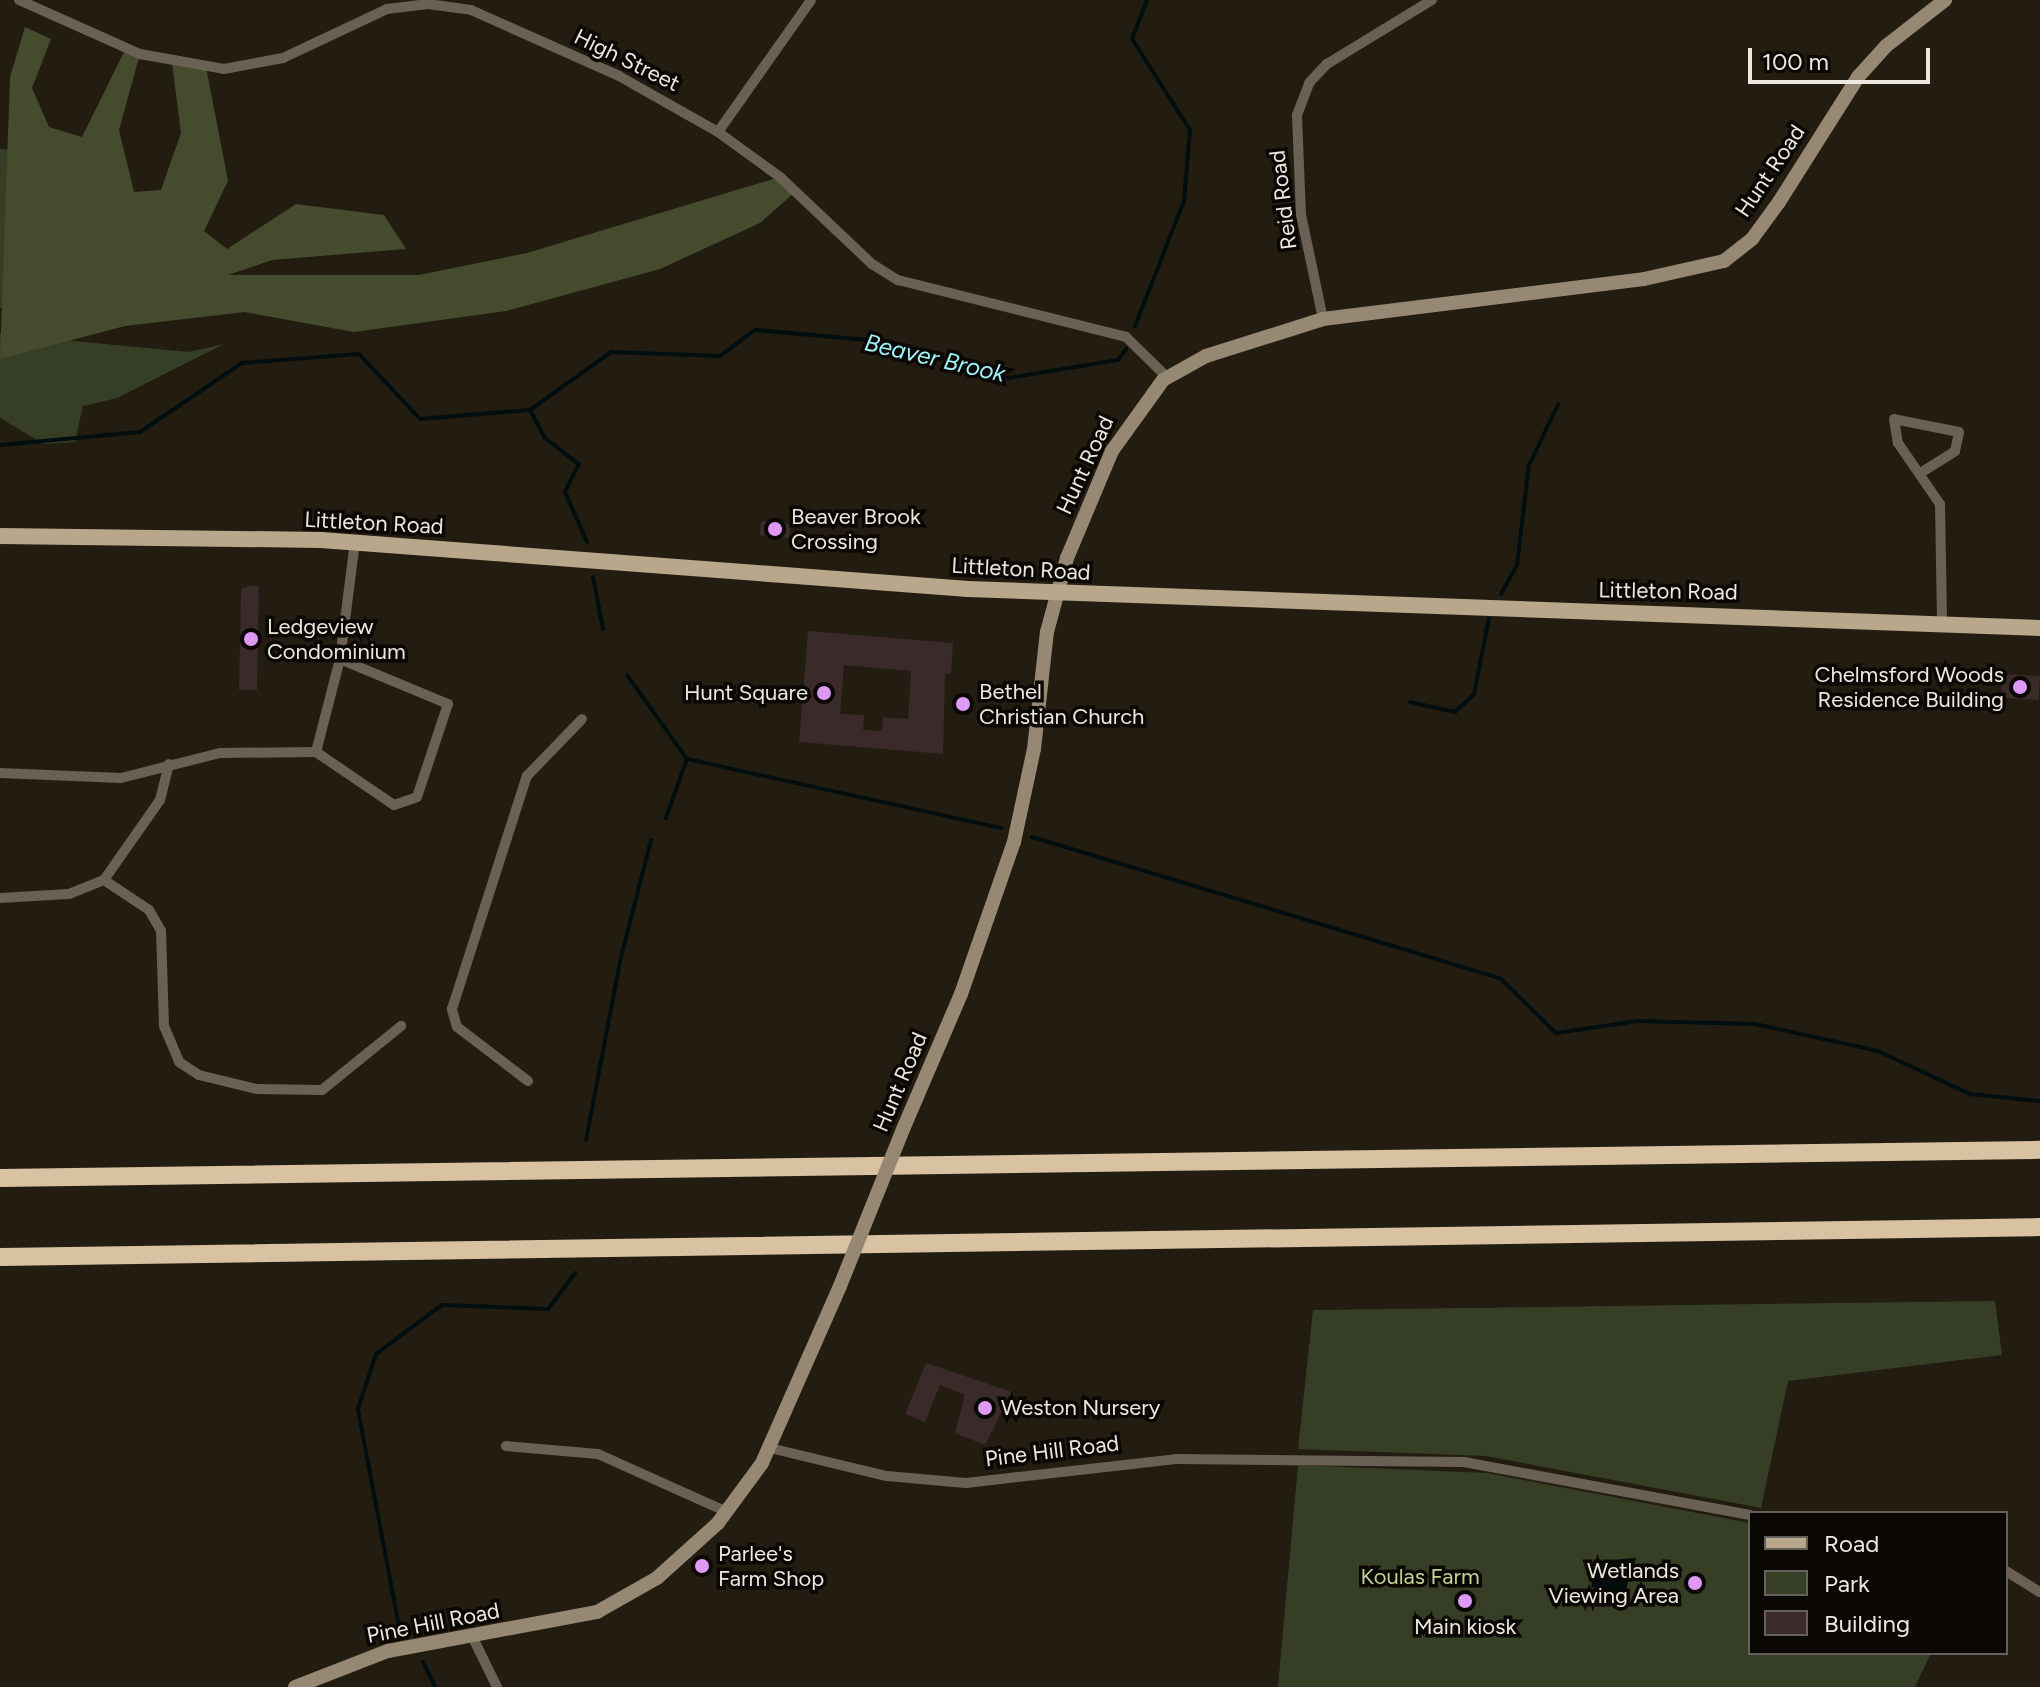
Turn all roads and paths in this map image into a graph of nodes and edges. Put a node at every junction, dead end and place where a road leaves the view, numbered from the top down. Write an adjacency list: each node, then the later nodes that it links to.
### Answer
1 (19, 0): 5 (street, High Street)
2 (811, 0): 6 (street)
3 (1432, 0): 7 (street, Reid Road)
4 (1945, 0): 7 (street, Hunt Road)
5 (470, 5): 6 (street, High Street)
6 (718, 132): 8 (street, High Street)
7 (1323, 319): 8 (street, Hunt Road)
8 (1167, 377): 12 (street, Hunt Road)
9 (1922, 472): 9 (street); 13 (street)
10 (0, 536): 11 (main road, Littleton Road)
11 (355, 542): 12 (main road, Littleton Road); 15 (street)
12 (1055, 593): 13 (main road, Littleton Road); 29 (street, Hunt Road, bridge)
13 (1942, 623): 14 (main road, Littleton Road)
14 (2040, 628)
15 (340, 659): 17 (street); 17 (street)
16 (582, 719): 23 (street)
17 (316, 752): 18 (street)
18 (169, 764): 19 (street); 20 (street)
19 (0, 773)
20 (104, 880): 21 (street); 22 (street)
21 (0, 898)
22 (401, 1026)
23 (528, 1081)
24 (2040, 1150): 25 (highway)
25 (0, 1178)
26 (2040, 1227): 27 (highway)
27 (0, 1257)
28 (506, 1446): 30 (street)
29 (770, 1448): 30 (street, Pine Hill Road); 31 (street, Pine Hill Road)
30 (727, 1512): 34 (street, Pine Hill Road)
31 (1748, 1515)
32 (2008, 1572): 33 (street)
33 (2040, 1592)
34 (472, 1636): 35 (street, Pine Hill Road); 36 (street)
35 (295, 1687)
36 (497, 1687)

